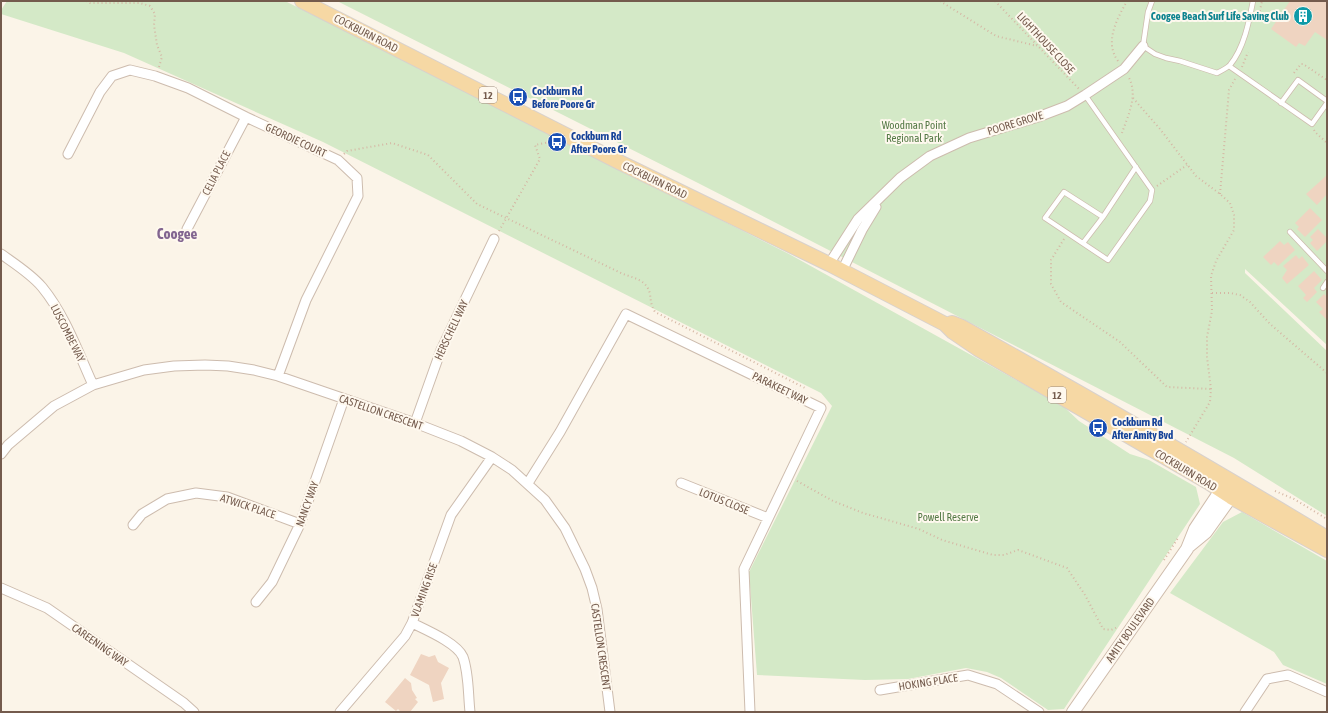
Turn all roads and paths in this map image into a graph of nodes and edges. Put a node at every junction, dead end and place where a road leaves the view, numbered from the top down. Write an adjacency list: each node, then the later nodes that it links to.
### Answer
1 (86, 1): 19 (path)
2 (302, 1): 43 (main road, COCKBURN ROAD / 12)
3 (940, 1): 10 (path)
4 (996, 1): 10 (path, LIGHTHOUSE CLOSE)
5 (1127, 1): 15 (path)
6 (1152, 1): 11 (lane)
7 (1253, 1): 13 (lane)
8 (1262, 1): 9 (path)
9 (1257, 22)
10 (1038, 46): 21 (path, LIGHTHOUSE CLOSE)
11 (1143, 46): 13 (lane); 15 (street, POORE GROVE)
12 (1248, 52): 14 (path)
13 (1229, 66): 17 (lane)
14 (1243, 66): 16 (path); 17 (path)
15 (1124, 69): 21 (street, POORE GROVE); 22 (path)
16 (1246, 69)
17 (1239, 73): 24 (lane); 34 (path)
18 (1294, 74): 20 (path)
19 (155, 76): 25 (street, GEORDIE COURT); 30 (street, GEORDIE COURT)
20 (1327, 80)
21 (1085, 95): 27 (lane); 35 (street, POORE GROVE)
22 (1133, 98): 27 (path); 31 (path)
23 (1327, 102): 24 (lane); 26 (lane)
24 (1281, 103): 26 (lane)
25 (246, 117): 37 (street, CELIA PLACE); 51 (street, GEORDIE COURT)
26 (1312, 124): 28 (path)
27 (1119, 142): 32 (lane)
28 (1327, 143)
29 (555, 144): 40 (path)
30 (68, 154)
31 (1187, 165): 33 (path); 34 (path)
32 (1136, 167): 33 (lane); 36 (lane)
33 (1152, 190): 41 (lane)
34 (1220, 194): 48 (path)
35 (883, 196): 43 (street, POORE GROVE); 44 (street, POORE GROVE)
36 (1103, 217): 39 (lane); 41 (lane)
37 (187, 229)
38 (1290, 232): 45 (lane)
39 (1068, 233): 41 (lane); 53 (path)
40 (494, 239): 55 (street, HERSCHELL WAY)
41 (1083, 243)
42 (1, 254): 52 (street, LUSCOMBE WAY)
43 (829, 264): 44 (main road, COCKBURN ROAD / 12)
44 (842, 271): 49 (main road, COCKBURN ROAD / 12)
45 (1327, 271)
46 (1327, 282): 47 (lane)
47 (1323, 288)
48 (1212, 293): 50 (path); 53 (path)
49 (945, 324): 59 (main road, COCKBURN ROAD / 12); 62 (main road, COCKBURN ROAD / 12)
50 (1327, 373)
51 (278, 376): 52 (street, CASTELLON CRESCENT); 54 (street, CASTELLON CRESCENT)
52 (93, 385): 57 (street, CASTELLON CRESCENT)
53 (1211, 389): 56 (path)
54 (344, 399): 55 (street, CASTELLON CRESCENT); 64 (street, NANCY WAY)
55 (415, 423): 58 (street, CASTELLON CRESCENT)
56 (1192, 445)
57 (1, 454)
58 (492, 457): 60 (street, CASTELLON CRESCENT); 70 (street, VLAMING RISE)
59 (1234, 482): 62 (street, AMITY BOULEVARD); 66 (main road, COCKBURN ROAD / 12)
60 (528, 483): 63 (street, PARAKEET WAY); 76 (street, CASTELLON CRESCENT)
61 (681, 483): 63 (street, LOTUS CLOSE)
62 (1226, 494): 67 (main road, COCKBURN ROAD / 12); 79 (street, AMITY BOULEVARD)
63 (768, 518): 77 (street, PARAKEET WAY)
64 (300, 524): 65 (street, ATWICK PLACE); 69 (street, NANCY WAY)
65 (133, 525)
66 (1327, 538)
67 (1327, 550)
68 (1, 588): 73 (street, CAREENING WAY)
69 (256, 602)
70 (412, 623): 74 (street, VLAMING RISE); 75 (street)
71 (880, 690): 78 (street, HOKING PLACE)
72 (1327, 692): 80 (street)
73 (194, 712)
74 (340, 712)
75 (470, 712)
76 (610, 712)
77 (750, 712)
78 (1039, 712)
79 (1073, 712)
80 (1244, 712)

